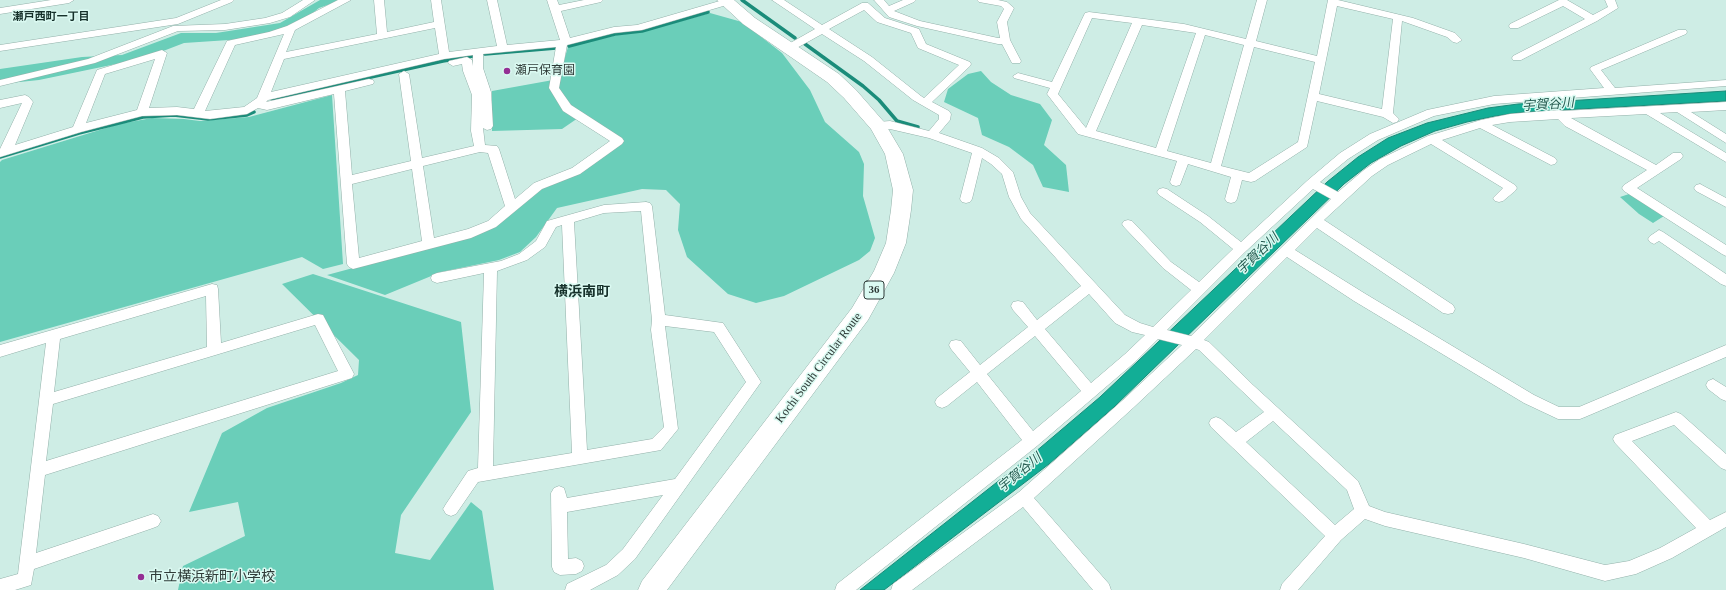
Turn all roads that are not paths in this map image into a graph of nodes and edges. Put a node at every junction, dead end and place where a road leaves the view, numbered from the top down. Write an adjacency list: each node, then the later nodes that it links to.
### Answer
1 (68, 0): 19 (street)
2 (229, 0): 24 (street)
3 (310, 0): 24 (street)
4 (346, 0): 26 (street)
5 (379, 0): 30 (street)
6 (436, 0): 23 (street)
7 (492, 0): 36 (street)
8 (598, 0): 17 (street)
9 (880, 0): 18 (street)
10 (911, 0): 18 (street)
11 (982, 0): 31 (street)
12 (1262, 0): 34 (street)
13 (1610, 0): 21 (street)
14 (726, 1): 33 (street); 37 (main road, Kochi South Circular Route / 36)
15 (783, 1): 27 (street)
16 (1333, 1): 20 (street); 42 (street)
17 (554, 4): 33 (street)
18 (886, 9): 31 (street)
19 (0, 11)
20 (1398, 17): 32 (street); 61 (street)
21 (1593, 19): 25 (street); 41 (street)
22 (1138, 22): 28 (street); 48 (street); 69 (street)
23 (439, 24): 30 (street); 39 (street)
24 (178, 25): 35 (street); 46 (street)
25 (1514, 26)
26 (291, 28): 40 (street); 60 (street)
27 (821, 29): 37 (street); 54 (street); 54 (street)
28 (1202, 32): 34 (street); 76 (street)
29 (1682, 32): 50 (street)
30 (382, 36): 40 (street)
31 (1004, 40): 43 (street)
32 (1457, 40)
33 (564, 43): 36 (street); 95 (street)
34 (1250, 43): 42 (street); 82 (street)
35 (0, 48)
36 (503, 48): 38 (street)
37 (789, 48): 67 (main road, Kochi South Circular Route / 36)
38 (478, 51): 39 (street); 66 (street)
39 (444, 56): 52 (street)
40 (279, 57): 52 (street)
41 (1517, 58)
42 (1321, 60): 51 (street)
43 (1016, 61)
44 (404, 74): 49 (street); 73 (street); 81 (street)
45 (1018, 76): 48 (street)
46 (0, 83)
47 (1726, 84): 50 (street)
48 (1056, 86): 69 (street)
49 (339, 89): 52 (street); 85 (street)
50 (1612, 91): 53 (street)
51 (1313, 96): 61 (street); 84 (street)
52 (260, 100): 60 (street)
53 (1495, 101): 63 (street); 65 (street)
54 (925, 103): 70 (street)
55 (0, 104): 75 (street)
56 (1726, 106): 57 (street)
57 (1678, 108): 58 (street); 72 (street)
58 (1647, 110): 62 (street); 78 (street)
59 (142, 112): 60 (street); 68 (street); 68 (street)
60 (198, 113)
61 (1387, 114): 65 (street)
62 (1559, 114): 63 (street); 83 (street)
63 (1508, 116): 64 (street)
64 (1481, 124): 71 (street); 80 (street)
65 (1400, 125): 87 (street)
66 (487, 126)
67 (878, 126): 70 (street); 146 (main road, Kochi South Circular Route / 36)
68 (78, 129): 75 (street)
69 (1090, 133): 76 (street)
70 (932, 135): 74 (street)
71 (1432, 139): 90 (street); 91 (street)
72 (1726, 139)
73 (480, 148): 81 (street); 95 (street)
74 (978, 151): 92 (street); 107 (street)
75 (3, 152)
76 (1160, 153): 79 (street)
77 (1677, 156): 83 (street)
78 (1726, 158)
79 (1184, 159): 82 (street); 86 (street)
80 (1551, 161)
81 (417, 163): 85 (street); 100 (street)
82 (1215, 168): 84 (street)
83 (1656, 170): 103 (street)
84 (1238, 174): 93 (street)
85 (346, 180): 100 (street)
86 (1176, 182)
87 (1314, 184): 90 (street); 101 (street)
88 (1700, 188): 94 (street)
89 (1163, 192): 101 (street)
90 (1337, 197): 97 (street)
91 (1499, 198)
92 (966, 199)
93 (1231, 199)
94 (1726, 204)
95 (512, 208): 100 (street)
96 (568, 219): 104 (street); 111 (street); 130 (street)
97 (1316, 221): 102 (street); 110 (street)
98 (1128, 224): 108 (street)
99 (1654, 239): 106 (street)
100 (429, 244)
101 (1241, 249): 108 (street)
102 (1286, 250): 115 (street); 119 (street)
103 (1726, 251)
104 (491, 268): 105 (street); 133 (street)
105 (436, 278)
106 (1726, 281)
107 (1090, 286): 112 (street); 113 (street)
108 (1200, 290): 113 (street)
109 (1018, 306): 112 (street)
110 (1448, 309)
111 (659, 320): 130 (street); 134 (street)
112 (1036, 328): 120 (street); 122 (street)
113 (1158, 333): 115 (street); 122 (street)
114 (54, 335): 117 (street); 118 (street); 124 (street)
115 (1190, 341): 126 (street); 135 (street)
116 (956, 345): 120 (street)
117 (0, 350)
118 (214, 350): 124 (street); 132 (street)
119 (1726, 351)
120 (978, 374): 125 (street); 128 (street)
121 (1713, 385): 123 (street)
122 (1090, 392): 128 (street)
123 (1726, 395)
124 (47, 400): 132 (street)
125 (942, 402)
126 (1274, 413): 129 (street); 137 (street)
127 (1216, 423): 129 (street)
128 (1032, 441): 147 (street)
129 (1235, 441): 141 (street)
130 (580, 458): 133 (street)
131 (1726, 463): 140 (street)
132 (39, 470): 142 (street)
133 (485, 474): 136 (street)
134 (679, 485): 143 (street); 145 (street)
135 (1024, 497): 148 (street); 149 (street)
136 (451, 509)
137 (1363, 511): 140 (street); 141 (street)
138 (1726, 519): 140 (street)
139 (153, 521): 142 (street)
140 (1709, 530)
141 (1335, 535): 150 (street)
142 (27, 564): 144 (street)
143 (576, 566)
144 (0, 587)
145 (573, 590)
146 (651, 590)
147 (843, 590)
148 (899, 590)
149 (1103, 590)
150 (1288, 590)

